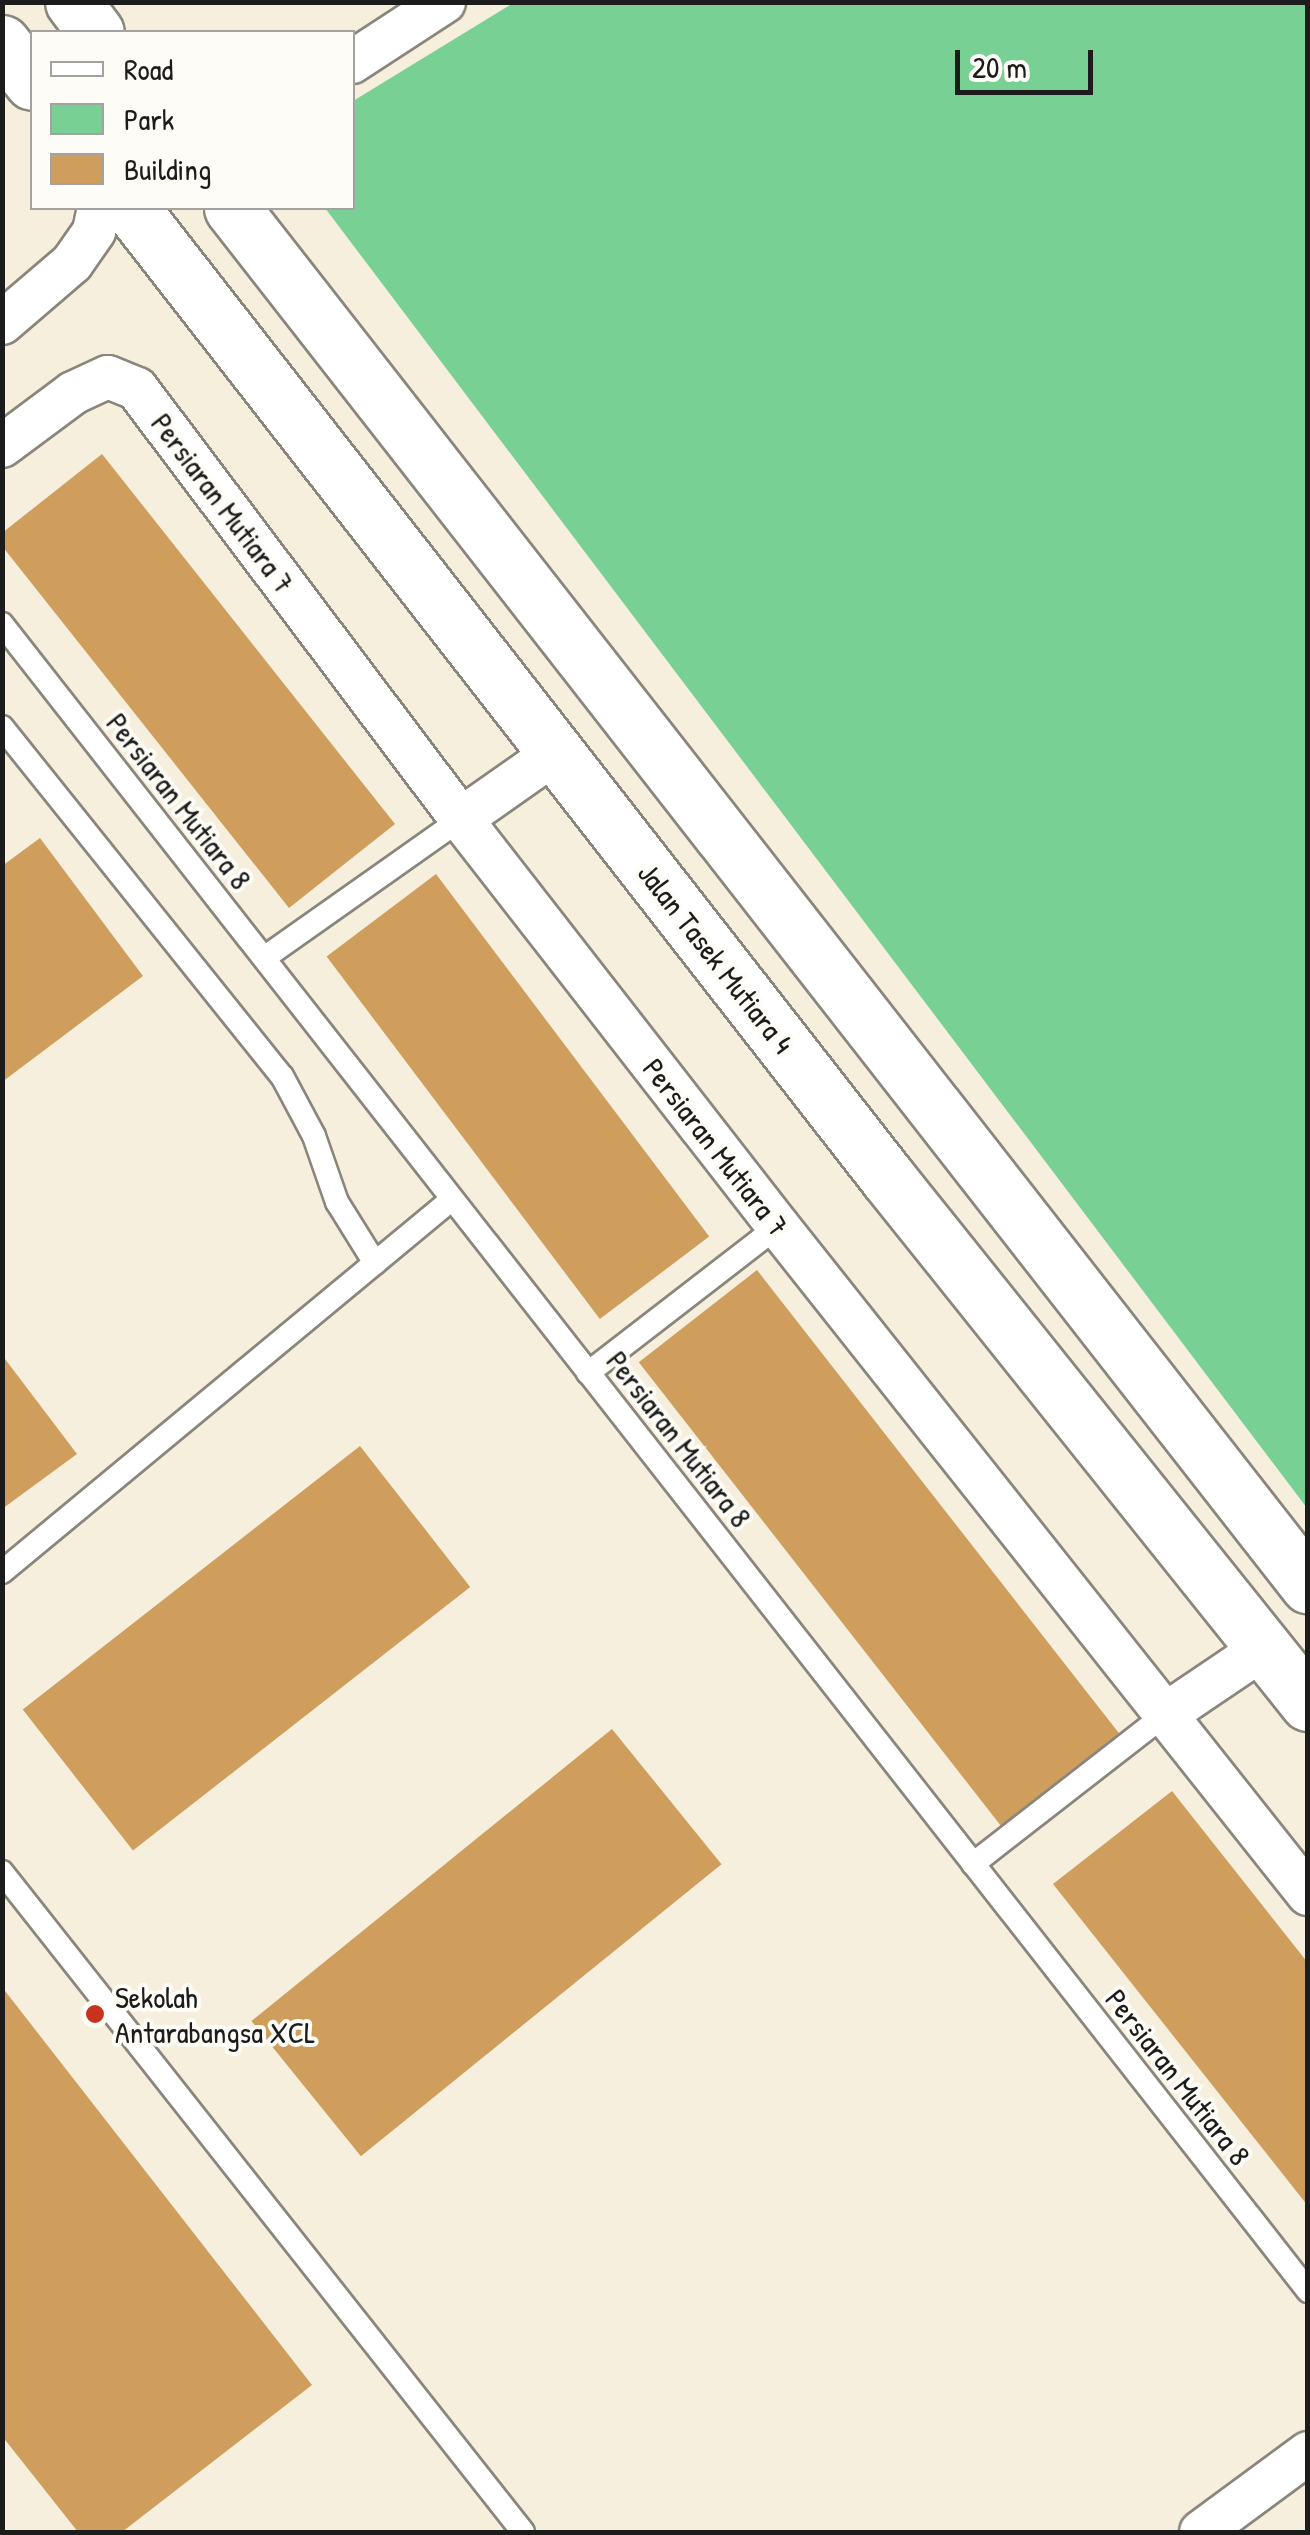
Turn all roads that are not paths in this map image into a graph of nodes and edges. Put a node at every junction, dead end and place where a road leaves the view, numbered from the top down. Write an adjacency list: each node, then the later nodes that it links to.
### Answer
1 (73, 2): 3 (street)
2 (444, 2): 5 (street)
3 (94, 30)
4 (2, 42): 6 (street)
5 (355, 60)
6 (30, 79)
7 (99, 210): 11 (street)
8 (132, 210): 10 (street, Jalan Tasek Mutiara 4)
9 (234, 210): 19 (street)
10 (165, 251): 11 (street); 16 (street, Jalan Tasek Mutiara 4)
11 (72, 263): 12 (street)
12 (2, 322)
13 (2, 446): 17 (street, Persiaran Mutiara 7)
14 (5, 634): 18 (lane, Persiaran Mutiara 8)
15 (2, 727): 23 (lane)
16 (556, 753): 17 (street); 20 (street, Jalan Tasek Mutiara 4)
17 (461, 819): 18 (lane); 22 (street, Persiaran Mutiara 7)
18 (264, 958): 21 (lane, Persiaran Mutiara 8)
19 (954, 1128): 20 (street); 26 (street)
20 (888, 1178): 27 (street, Jalan Tasek Mutiara 4)
21 (452, 1199): 23 (lane); 24 (lane, Persiaran Mutiara 8)
22 (778, 1226): 24 (lane); 29 (street, Persiaran Mutiara 7)
23 (375, 1263): 25 (lane)
24 (588, 1373): 30 (lane, Persiaran Mutiara 8)
25 (2, 1572)
26 (1308, 1586)
27 (1264, 1648): 28 (street, Jalan Tasek Mutiara 4); 29 (street)
28 (1308, 1703)
29 (1163, 1716): 30 (lane); 32 (street, Persiaran Mutiara 7)
30 (973, 1864): 33 (lane, Persiaran Mutiara 8)
31 (2, 1872): 35 (lane)
32 (1308, 1894)
33 (1308, 2291)
34 (1308, 2452): 36 (street)
35 (523, 2532)
36 (1201, 2532)

